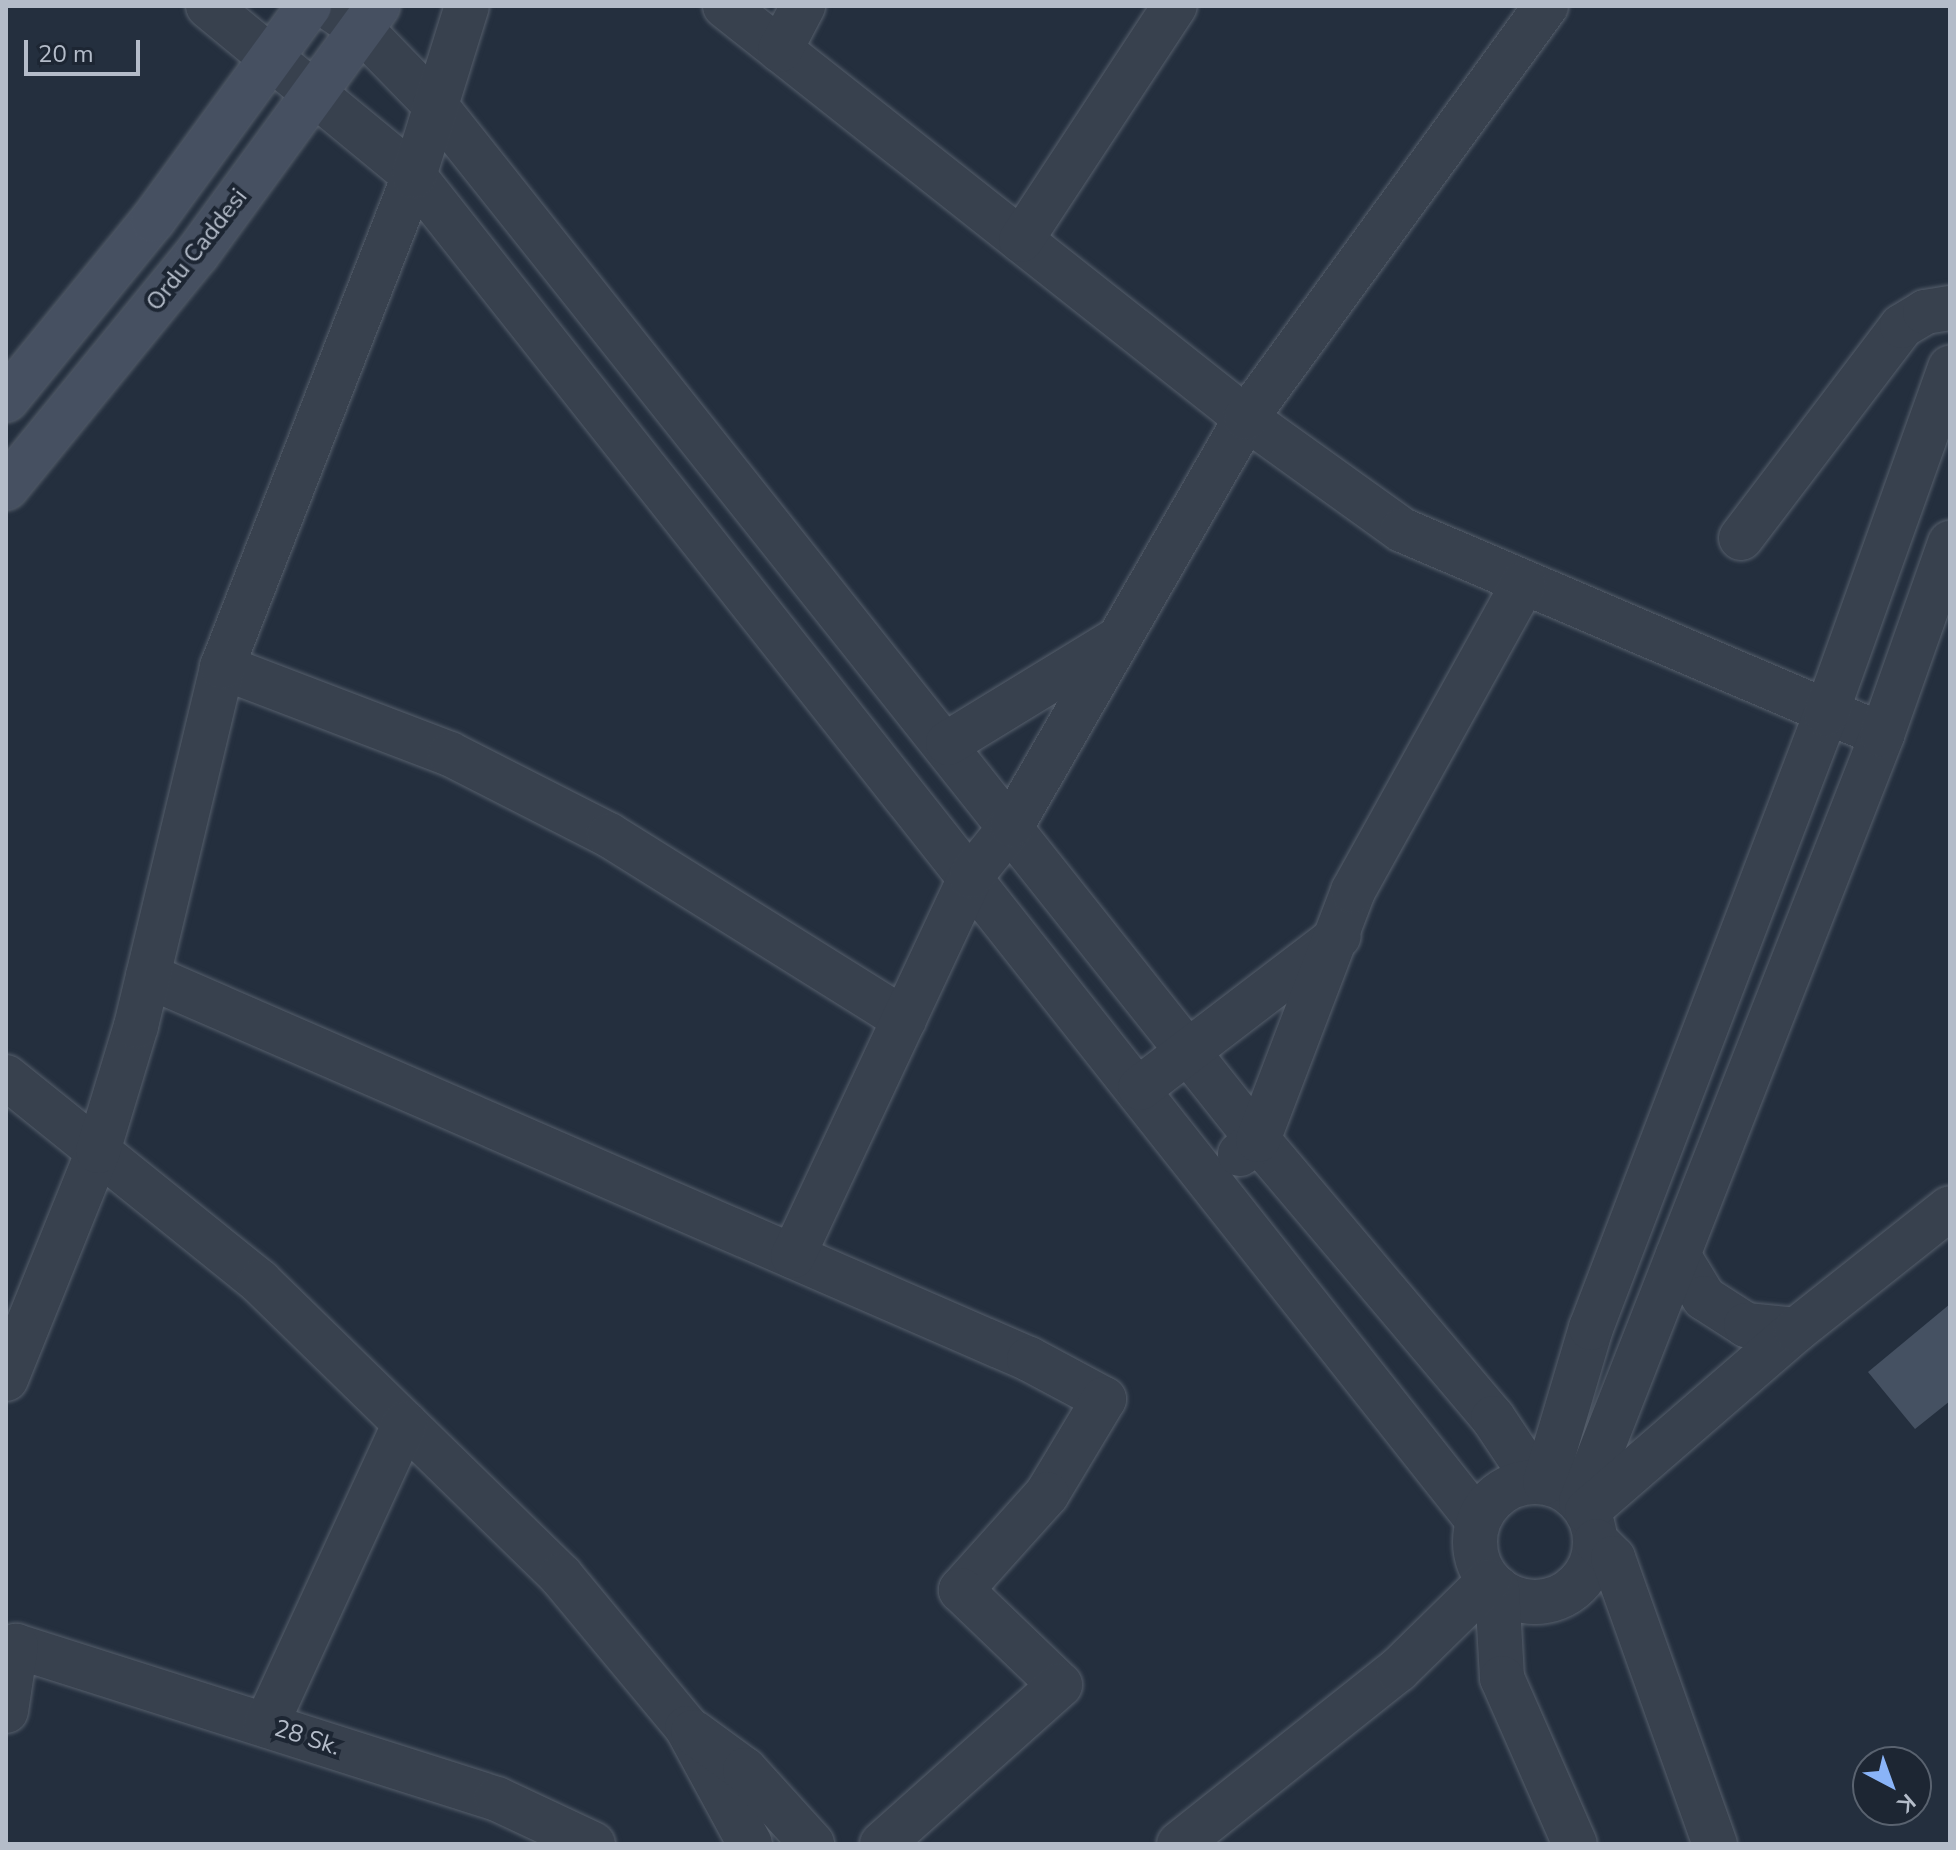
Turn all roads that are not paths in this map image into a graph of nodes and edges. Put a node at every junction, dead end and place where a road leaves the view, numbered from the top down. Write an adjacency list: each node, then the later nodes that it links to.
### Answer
1 (208, 6): 10 (street)
2 (309, 6): 10 (main road)
3 (467, 6): 12 (street)
4 (725, 6): 9 (street)
5 (803, 6): 9 (street)
6 (1175, 6): 14 (street)
7 (1546, 6): 18 (street)
8 (356, 14): 11 (main road, Ordu Caddesi); 12 (street)
9 (780, 50): 14 (street)
10 (271, 59): 11 (street); 17 (main road)
11 (311, 96): 13 (street); 19 (main road, Ordu Caddesi)
12 (435, 105): 13 (street); 27 (street)
13 (414, 176): 24 (street); 29 (street)
14 (1021, 240): 18 (street)
15 (1950, 308): 20 (street)
16 (1950, 367): 25 (street)
17 (6, 400)
18 (1246, 418): 22 (street); 23 (street)
19 (6, 488)
20 (1741, 538)
21 (1950, 543): 26 (street)
22 (1524, 583): 25 (street); 30 (street)
23 (1119, 639): 27 (street); 28 (street)
24 (222, 667): 31 (street); 32 (street)
25 (1826, 714): 26 (street); 45 (street)
26 (1882, 735): 40 (street)
27 (948, 743): 28 (street)
28 (1012, 825): 29 (street); 33 (street)
29 (971, 876): 32 (street); 35 (street)
30 (1341, 935): 33 (street); 36 (street)
31 (148, 976): 37 (street); 41 (street)
32 (904, 1019): 41 (street)
33 (1191, 1049): 35 (street); 36 (street)
34 (6, 1077): 37 (street)
35 (1140, 1088): 38 (street)
36 (1258, 1140): 38 (street); 45 (street)
37 (98, 1151): 43 (street); 44 (street)
38 (1210, 1179): 46 (street)
39 (1950, 1208): 42 (street)
40 (1678, 1255): 42 (street); 45 (street)
41 (793, 1256): 55 (street)
42 (1796, 1330): 45 (street)
43 (6, 1379)
44 (405, 1423): 50 (street); 51 (street)
45 (1569, 1503): 46 (street); 47 (street); 58 (street)
46 (1478, 1521): 47 (street)
47 (1493, 1584): 56 (street); 57 (street)
48 (11, 1640): 49 (street); 50 (street, 28 Sk.)
49 (6, 1711)
50 (266, 1725): 52 (street, 28 Sk.)
51 (687, 1728): 53 (street); 54 (street)
52 (593, 1844)
53 (750, 1844)
54 (812, 1844)
55 (882, 1844)
56 (1179, 1844)
57 (1575, 1844)
58 (1715, 1844)

